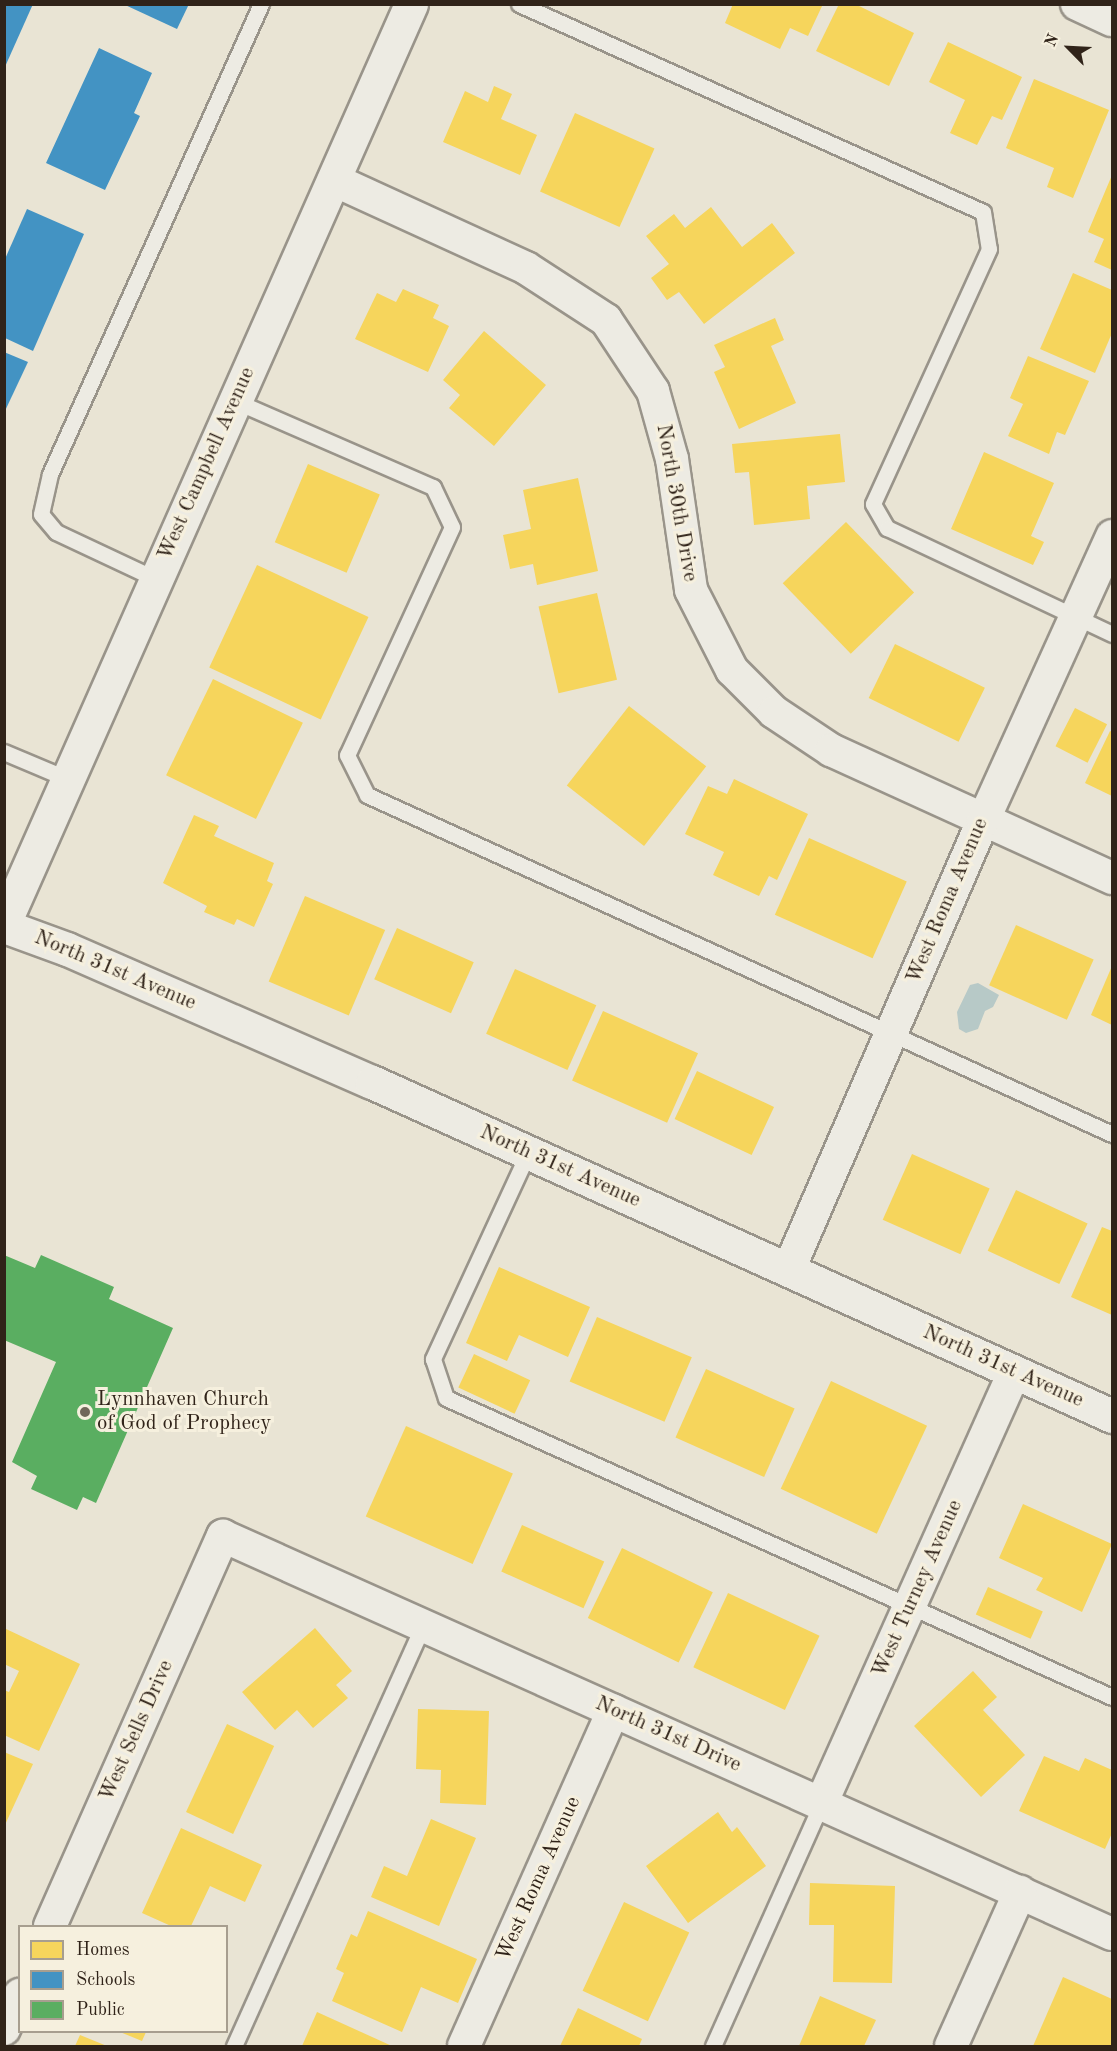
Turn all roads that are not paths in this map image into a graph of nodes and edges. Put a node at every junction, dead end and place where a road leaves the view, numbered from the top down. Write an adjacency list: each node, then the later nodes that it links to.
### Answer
1 (261, 4): 9 (lane)
2 (411, 4): 6 (street, West Campbell Avenue)
3 (519, 4): 10 (lane)
4 (1077, 4): 5 (street)
5 (1113, 20)
6 (334, 180): 7 (street, West Campbell Avenue); 14 (street, North 30th Drive)
7 (235, 401): 9 (street, West Campbell Avenue); 17 (lane)
8 (1113, 536): 10 (street, West Roma Avenue)
9 (156, 579): 13 (street, West Campbell Avenue)
10 (1075, 618): 11 (lane); 14 (street, West Roma Avenue)
11 (1113, 634)
12 (4, 752): 13 (lane)
13 (68, 779): 16 (street, West Campbell Avenue)
14 (983, 821): 15 (street, North 30th Drive); 17 (street, West Roma Avenue)
15 (1113, 878)
16 (4, 925): 19 (street, North 31st Avenue)
17 (890, 1035): 18 (lane); 20 (street, West Roma Avenue)
18 (1113, 1134)
19 (528, 1153): 20 (street, North 31st Avenue); 24 (lane)
20 (789, 1269): 21 (street, North 31st Avenue)
21 (1014, 1372): 22 (street, North 31st Avenue); 24 (street, West Turney Avenue)
22 (1113, 1416)
23 (223, 1536): 25 (street, North 31st Drive); 30 (street, West Sells Drive)
24 (911, 1606): 26 (lane); 28 (street, West Turney Avenue)
25 (423, 1626): 27 (street, North 31st Drive); 34 (lane)
26 (1113, 1697)
27 (613, 1711): 28 (street, North 31st Drive); 35 (street, West Roma Avenue)
28 (821, 1804): 29 (street, North 31st Drive); 36 (lane)
29 (1020, 1892): 31 (street, North 31st Drive); 37 (street)
30 (50, 1925)
31 (1113, 1934)
32 (18, 1999): 33 (street)
33 (4, 2029)
34 (234, 2046)
35 (464, 2046)
36 (713, 2046)
37 (951, 2046)

